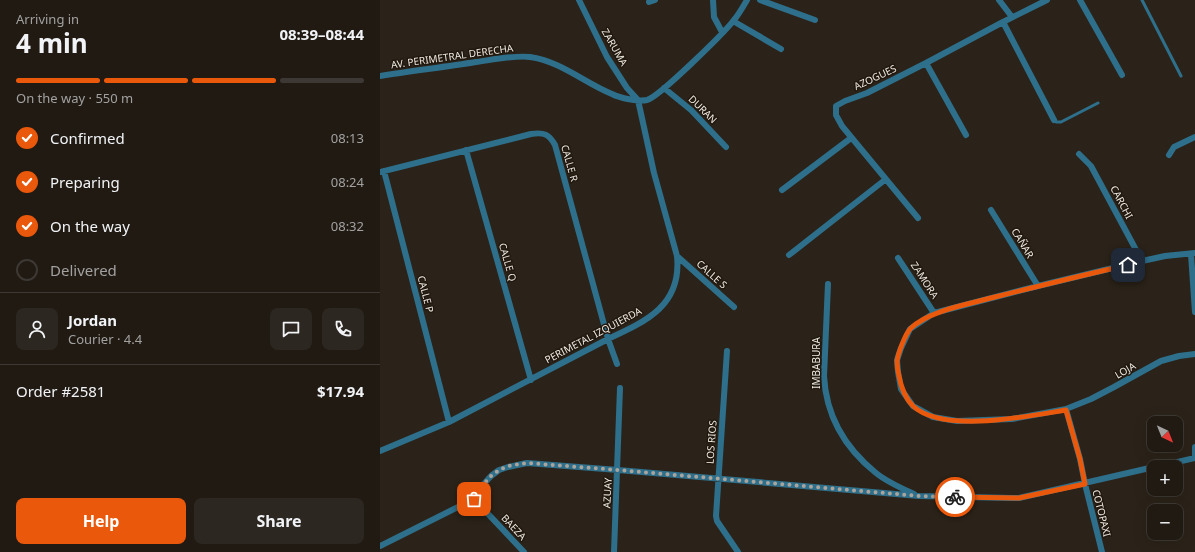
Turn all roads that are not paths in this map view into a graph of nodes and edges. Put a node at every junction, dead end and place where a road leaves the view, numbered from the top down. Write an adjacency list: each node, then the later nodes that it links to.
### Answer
1 (579, 0): 20 (street, ZARUMA)
2 (713, 0): 13 (street)
3 (747, 0): 11 (street)
4 (760, 0): 10 (street)
5 (999, 0): 9 (street)
6 (1047, 0): 9 (street, AZOGUES)
7 (1080, 0): 16 (street)
8 (1142, 0): 18 (lane)
9 (1012, 17): 12 (street, AZOGUES)
10 (815, 20)
11 (733, 21): 13 (street); 14 (street)
12 (1002, 22): 15 (street, AZOGUES); 22 (street)
13 (722, 32): 19 (street)
14 (781, 49)
15 (926, 63): 23 (street); 25 (street, AZOGUES)
16 (1122, 75)
17 (380, 76): 20 (street, AV. PERIMETRAL DERECHA)
18 (1181, 76)
19 (664, 88): 20 (street); 26 (street, DURAN)
20 (638, 100): 37 (street, PERIMETAL IZQUIERDA)
21 (1098, 103): 22 (lane)
22 (1054, 120)
23 (966, 135)
24 (1195, 137): 29 (street)
25 (852, 138): 31 (street, AZOGUES); 32 (street)
26 (726, 147)
27 (466, 150): 30 (street, CALLE R); 45 (street, CALLE R); 49 (street, CALLE Q)
28 (1080, 154): 39 (street, CARCHI)
29 (1169, 155)
30 (382, 172): 52 (street, CALLE P)
31 (886, 178): 34 (street, AZOGUES); 36 (street)
32 (782, 190)
33 (991, 210): 41 (street, CAÑAR)
34 (918, 218)
35 (1193, 254): 39 (street, LOJA); 43 (street)
36 (789, 255)
37 (677, 256): 42 (street, CALLE S); 45 (street, PERIMETAL IZQUIERDA)
38 (898, 258): 44 (street, ZAMORA)
39 (1142, 261): 41 (street, LOJA)
40 (828, 284): 61 (street, IMBABURA)
41 (1038, 286): 44 (street, LOJA)
42 (734, 307)
43 (1195, 312)
44 (934, 313): 51 (street, LOJA)
45 (608, 339): 48 (street, CALLE R); 49 (street, PERIMETAL IZQUIERDA)
46 (727, 351): 59 (street, LOS RIOS)
47 (1195, 354): 51 (street, LOJA)
48 (617, 364)
49 (531, 380): 52 (street, PERIMETAL IZQUIERDA)
50 (620, 388): 58 (street, AZUAY)
51 (1066, 410): 60 (street, COTOPAXI)
52 (449, 422): 54 (street, PERIMETAL IZQUIERDA)
53 (1195, 447): 55 (street)
54 (380, 451)
55 (1195, 458): 56 (street)
56 (1183, 461)
57 (1147, 469): 60 (street)
58 (618, 470): 59 (street); 62 (street); 65 (street, AZUAY)
59 (718, 479): 61 (street); 66 (street, LOS RIOS)
60 (1085, 484): 61 (street); 67 (street, COTOPAXI)
61 (919, 496)
62 (474, 499): 63 (street); 64 (street, BAEZA)
63 (380, 546)
64 (524, 552)
65 (614, 552)
66 (738, 552)
67 (1102, 552)

